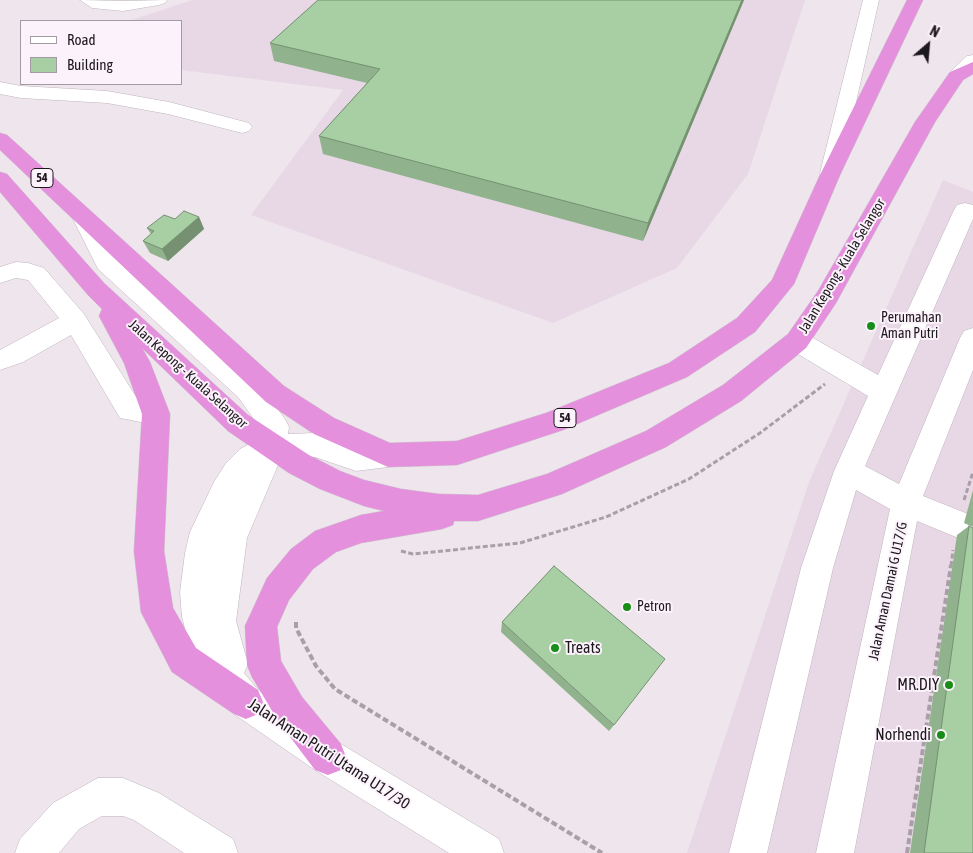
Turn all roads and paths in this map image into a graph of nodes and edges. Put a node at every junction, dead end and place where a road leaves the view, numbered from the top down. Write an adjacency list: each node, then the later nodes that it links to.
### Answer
1 (88, 0): 2 (street)
2 (159, 0)
3 (871, 0): 10 (street)
4 (915, 0): 10 (highway, 54)
5 (973, 60): 6 (street)
6 (965, 71): 18 (highway, Jalan Kepong - Kuala Selangor)
7 (0, 88): 8 (street)
8 (242, 127)
9 (0, 139): 13 (highway, 54)
10 (830, 175): 24 (highway, 54)
11 (0, 179): 15 (highway, Jalan Kepong - Kuala Selangor)
12 (973, 212): 21 (street)
13 (83, 218): 23 (street); 24 (highway, 54)
14 (0, 275): 16 (street)
15 (96, 289): 22 (highway); 23 (highway, Jalan Kepong - Kuala Selangor)
16 (75, 320): 19 (street); 22 (street)
17 (973, 338): 27 (street, Jalan Aman Damai G U17/G)
18 (797, 341): 21 (street); 28 (highway, Jalan Kepong - Kuala Selangor)
19 (0, 360)
20 (831, 380): 30 (path)
21 (884, 392): 25 (street)
22 (156, 414): 32 (highway)
23 (272, 446): 24 (street); 28 (highway, Jalan Kepong - Kuala Selangor); 32 (street, Jalan Aman Putri Utama U17/30)
24 (388, 455)
25 (848, 471): 27 (street); 38 (street)
26 (973, 472): 29 (path)
27 (906, 503): 29 (street); 39 (street, Jalan Aman Damai G U17/G)
28 (478, 508): 33 (highway)
29 (965, 527): 40 (path)
30 (396, 550)
31 (295, 620): 37 (path)
32 (246, 702): 33 (street, Jalan Aman Putri Utama U17/30)
33 (328, 757): 36 (street, Jalan Aman Putri Utama U17/30)
34 (34, 853): 35 (street)
35 (219, 853)
36 (485, 853)
37 (602, 853)
38 (748, 853)
39 (835, 853)
40 (907, 853)

